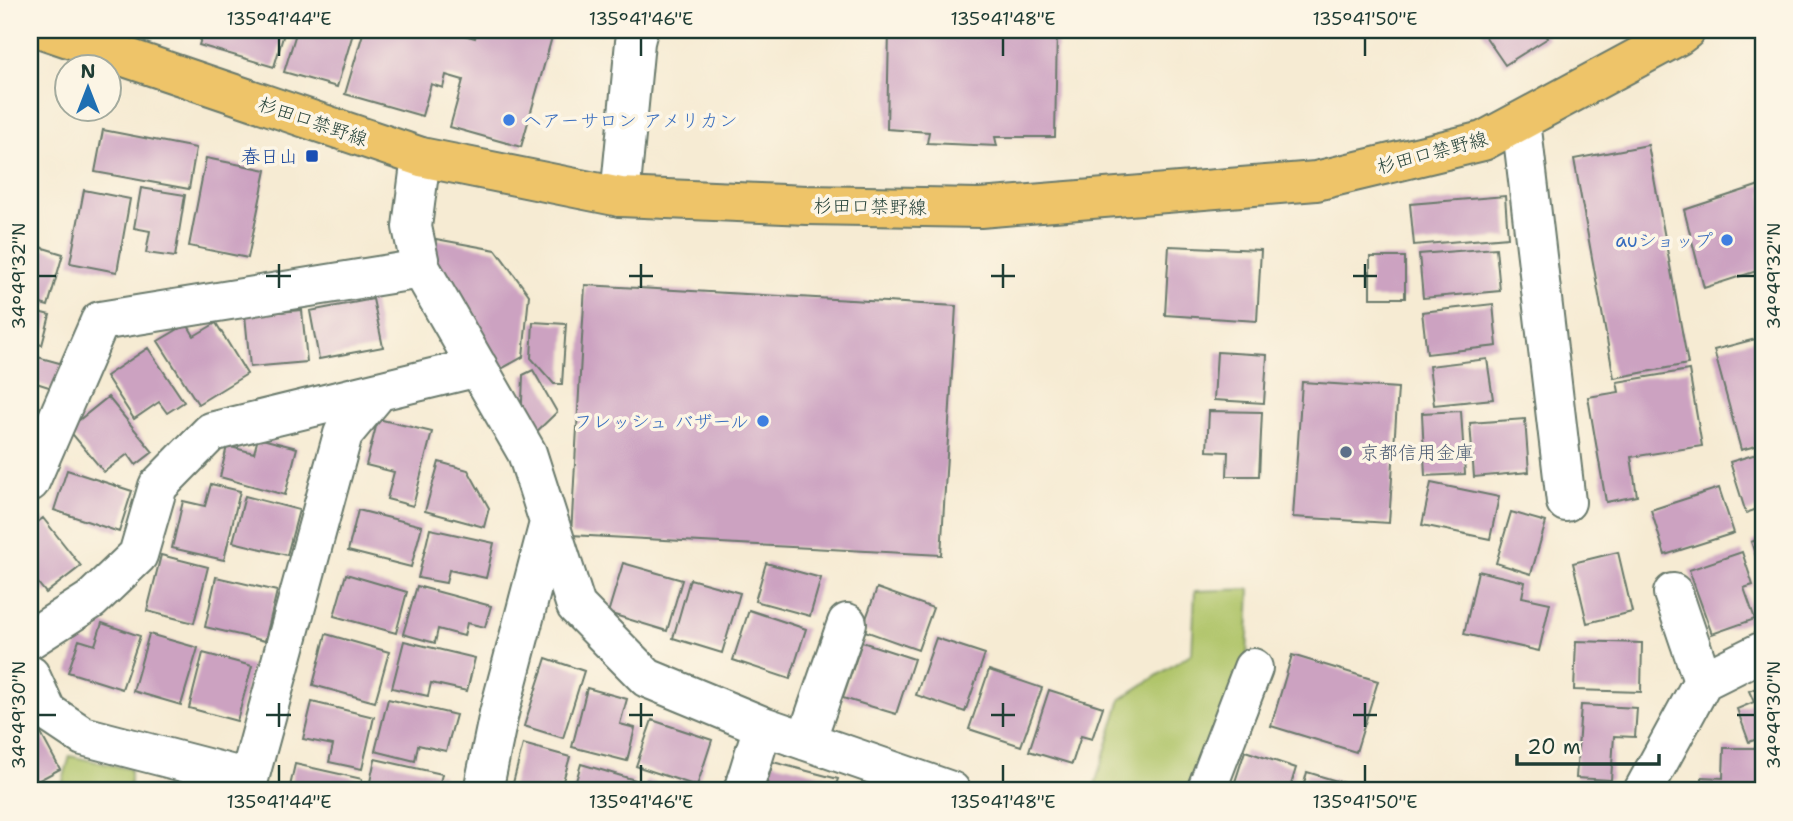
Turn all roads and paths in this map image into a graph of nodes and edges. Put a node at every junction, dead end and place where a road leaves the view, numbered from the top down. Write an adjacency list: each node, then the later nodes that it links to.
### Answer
1 (45, 30): 5 (main road, 杉田口禁野線)
2 (638, 30): 6 (street)
3 (1686, 30): 4 (main road, 杉田口禁野線)
4 (1521, 121): 6 (main road, 杉田口禁野線); 11 (street)
5 (421, 157): 6 (main road, 杉田口禁野線); 7 (street)
6 (620, 197)
7 (421, 269): 8 (street); 10 (street)
8 (478, 367): 9 (street); 12 (street)
9 (379, 391): 15 (street); 22 (street)
10 (30, 482)
11 (1566, 502)
12 (550, 523): 20 (street); 23 (street)
13 (1673, 593): 19 (street)
14 (847, 623): 21 (street)
15 (30, 639)
16 (1763, 651): 19 (street)
17 (1253, 668): 26 (street)
18 (30, 675): 22 (street)
19 (1703, 681): 27 (street)
20 (763, 726): 21 (street); 24 (street)
21 (806, 741): 25 (street)
22 (249, 785)
23 (483, 791)
24 (743, 791)
25 (947, 791)
26 (1206, 791)
27 (1643, 791)

